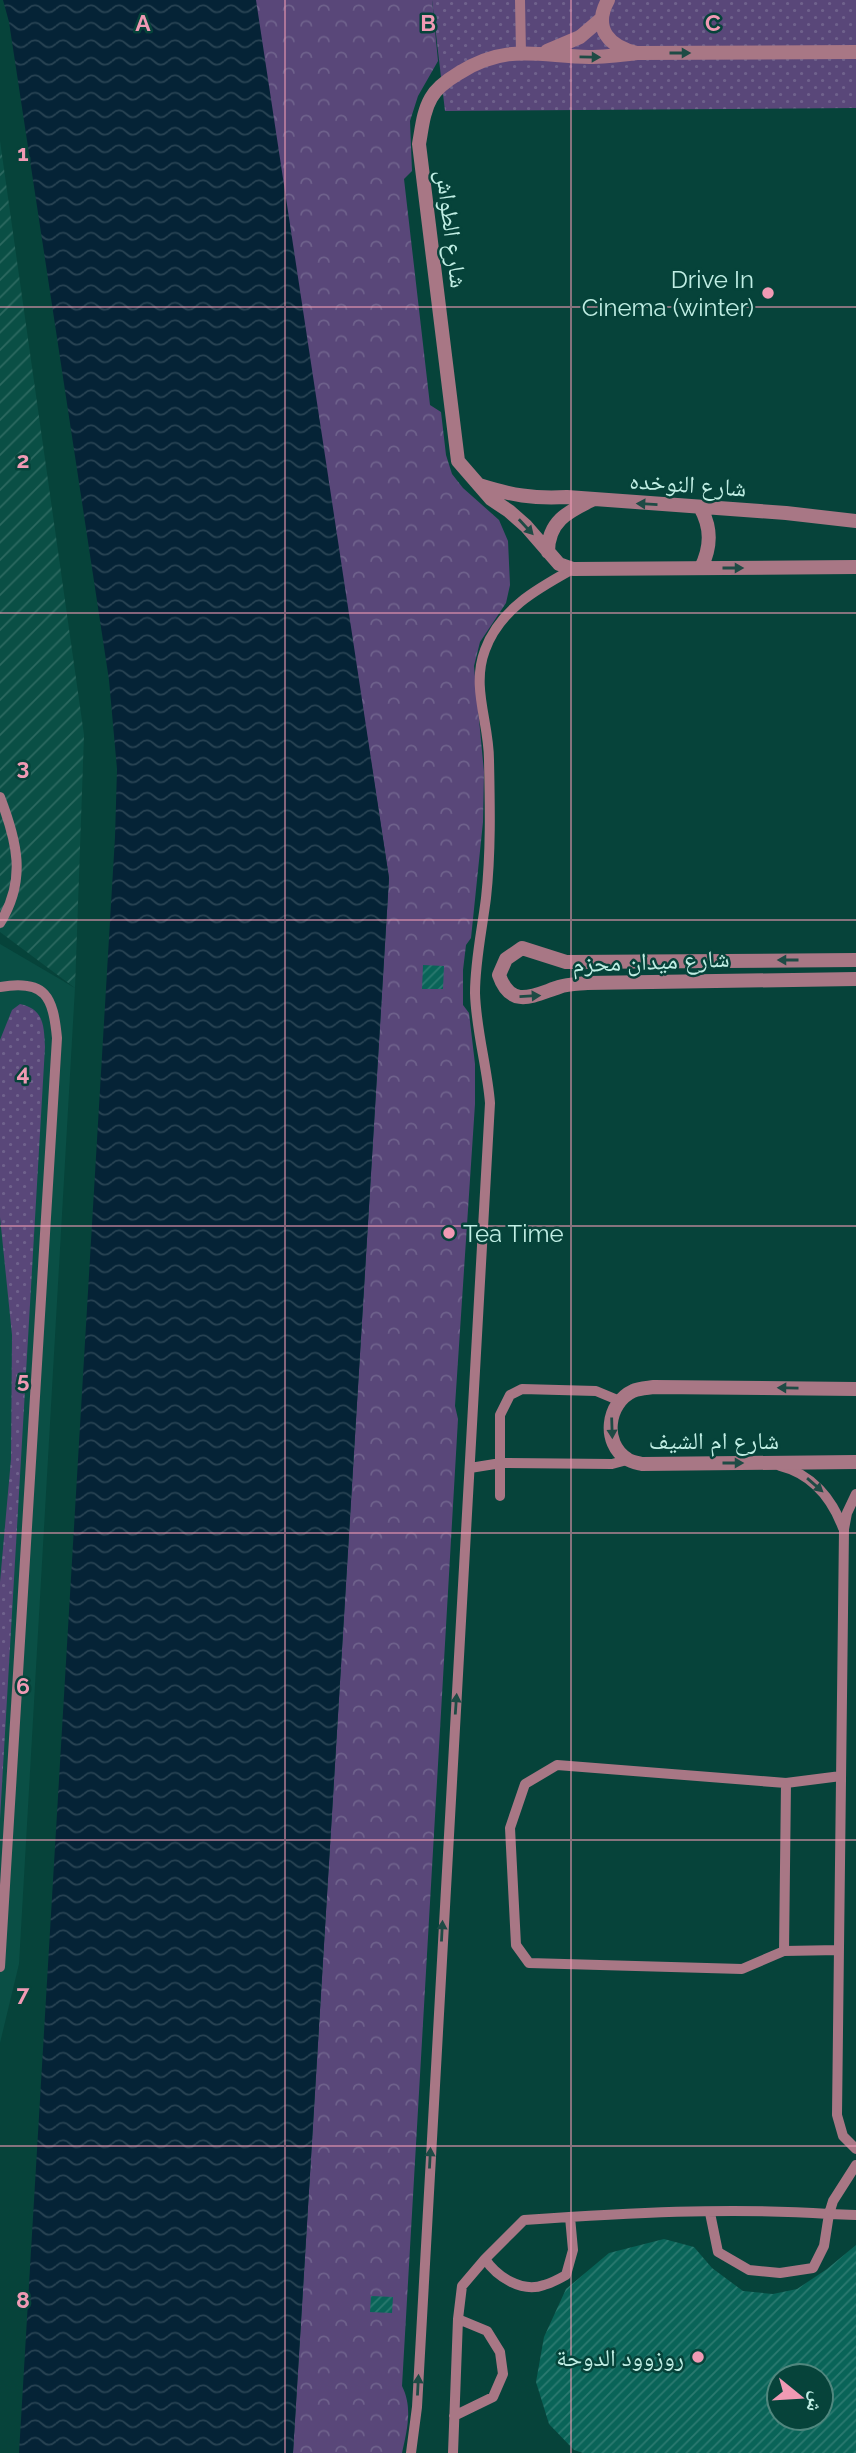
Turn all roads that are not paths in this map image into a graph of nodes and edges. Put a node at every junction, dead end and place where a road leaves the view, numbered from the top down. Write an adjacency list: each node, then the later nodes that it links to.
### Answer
1 (520, 0): 6 (lane)
2 (608, 0): 3 (street)
3 (601, 19): 4 (street, شارع الطواش); 7 (street)
4 (542, 52): 6 (street, شارع الطواش); 7 (street, شارع الطواش, one-way to 7)
5 (856, 52): 7 (street, شارع الطواش, one-way to 5)
6 (521, 53): 8 (street, شارع الطواش)
7 (637, 53)
8 (478, 485): 9 (street); 12 (street, شارع الطواش, one-way to 12)
9 (593, 500): 10 (street, شارع النوخده, one-way to 9); 12 (street, شارع النوخده)
10 (700, 507): 11 (street, شارع النوخده); 13 (street)
11 (856, 521)
12 (548, 552): 15 (street, شارع الطواش)
13 (701, 568): 14 (street, one-way to 14); 15 (street)
14 (856, 568)
15 (573, 569): 27 (lane)
16 (0, 797): 17 (lane)
17 (0, 923)
18 (856, 960): 19 (street, شارع ميدان محزم, one-way to 19)
19 (856, 979)
20 (0, 987): 35 (lane)
21 (856, 1389): 22 (street, one-way to 22)
22 (620, 1401): 23 (street, شارع ام الشيف, one-way to 23); 26 (lane)
23 (627, 1460): 25 (street, شارع ام الشيف, one-way to 25); 26 (lane)
24 (856, 1462): 25 (street, شارع ام الشيف)
25 (768, 1463): 30 (lane, one-way to 30)
26 (501, 1464): 27 (lane); 29 (lane)
27 (470, 1468): 45 (lane, one-way to 27)
28 (856, 1494): 30 (lane)
29 (500, 1496)
30 (844, 1529): 31 (lane)
31 (841, 1776): 32 (lane); 33 (lane)
32 (786, 1783): 34 (lane); 34 (lane)
33 (839, 1950): 34 (lane); 36 (lane)
34 (784, 1951)
35 (0, 1968)
36 (856, 2149)
37 (856, 2165): 39 (lane)
38 (709, 2213): 39 (lane); 39 (lane); 41 (lane)
39 (829, 2214): 40 (lane)
40 (856, 2215)
41 (570, 2217): 42 (lane); 42 (lane)
42 (485, 2259): 43 (lane)
43 (458, 2319): 44 (lane); 44 (lane)
44 (454, 2416): 46 (lane)
45 (411, 2453)
46 (453, 2453)

